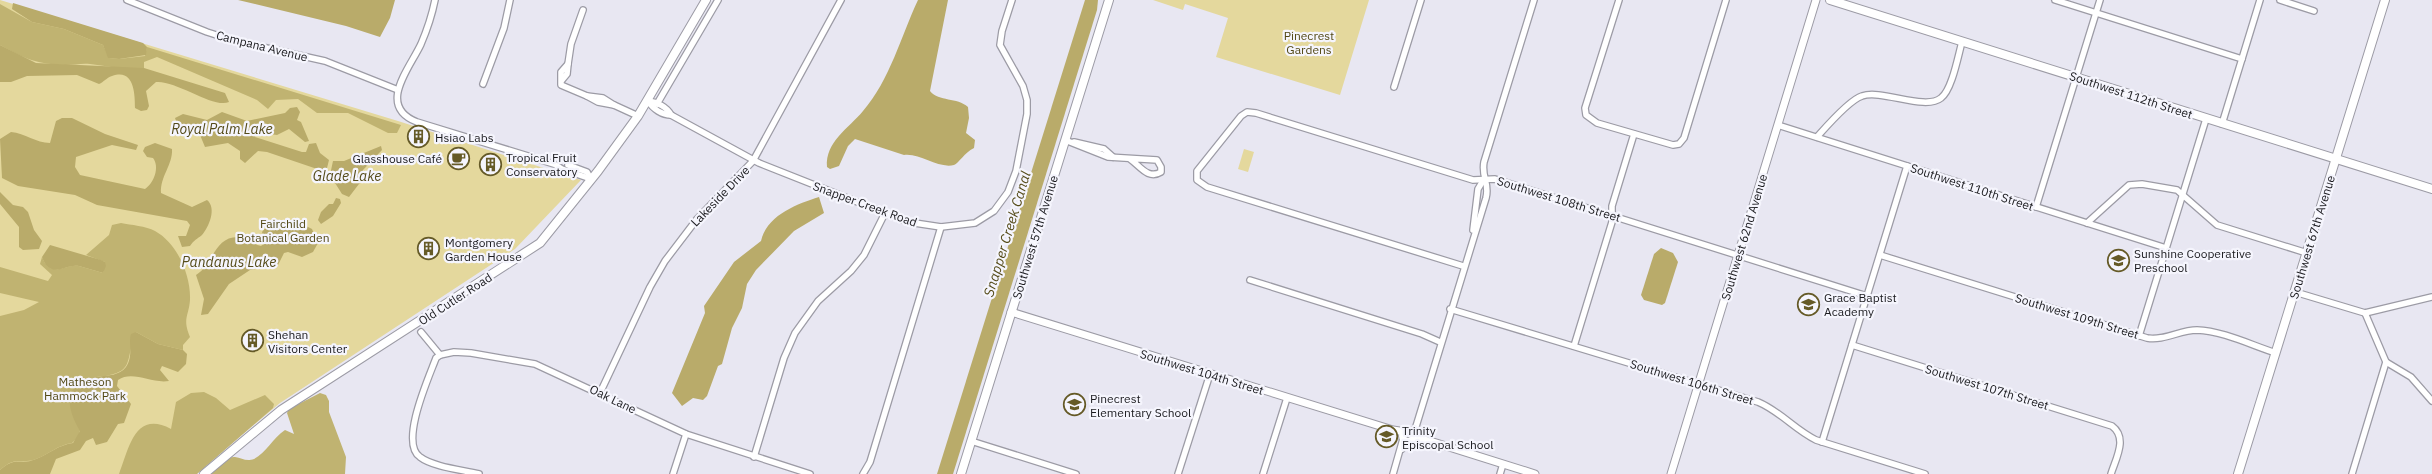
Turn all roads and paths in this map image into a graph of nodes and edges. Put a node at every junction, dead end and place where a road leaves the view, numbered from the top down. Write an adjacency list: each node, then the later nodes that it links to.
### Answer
1 (127, 0): 28 (street, Campana Avenue)
2 (435, 0): 28 (street)
3 (510, 0): 26 (street)
4 (706, 0): 29 (main road, Old Cutler Road)
5 (718, 0): 30 (street)
6 (841, 0): 41 (street, Lakeside Drive)
7 (1012, 0): 52 (street, Snapper Creek Road)
8 (1109, 0): 38 (main road, Southwest 57th Avenue)
9 (1421, 0): 27 (street)
10 (1534, 0): 45 (street)
11 (1619, 0): 36 (street)
12 (1726, 0): 36 (street)
13 (1816, 0): 35 (street, Southwest 62nd Avenue)
14 (1830, 0): 23 (main road, Southwest 112th Street)
15 (2055, 0): 22 (street)
16 (2100, 0): 22 (street)
17 (2260, 0): 24 (street)
18 (2280, 0): 21 (street)
19 (2385, 0): 40 (main road, Southwest 67th Avenue)
20 (583, 10): 32 (street)
21 (2314, 11)
22 (2096, 13): 24 (street); 25 (street)
23 (1962, 42): 25 (main road, Southwest 112th Street); 37 (street)
24 (2242, 59): 34 (street)
25 (2076, 78): 33 (main road, Southwest 112th Street); 48 (street)
26 (483, 84)
27 (1394, 87)
28 (398, 90): 42 (street)
29 (648, 101): 30 (street, Snapper Creek Road); 31 (street, Snapper Creek Road); 32 (main road, Old Cutler Road)
30 (658, 104): 31 (street, Snapper Creek Road)
31 (671, 115): 41 (street, Snapper Creek Road)
32 (638, 116): 44 (main road, Old Cutler Road)
33 (2206, 118): 34 (main road, Southwest 112th Street); 47 (street)
34 (2222, 124): 40 (main road, Southwest 112th Street)
35 (1778, 125): 37 (street, Southwest 110th Street); 55 (street, Southwest 62nd Avenue)
36 (1634, 134): 50 (street)
37 (1817, 137): 43 (street, Southwest 110th Street)
38 (1068, 141): 39 (street); 63 (main road, Southwest 57th Avenue)
39 (1130, 159): 39 (street)
40 (2336, 159): 46 (main road, Southwest 112th Street); 54 (main road, Southwest 67th Avenue)
41 (753, 161): 49 (street, Snapper Creek Road); 75 (street, Lakeside Drive)
42 (554, 164): 44 (street); 44 (street)
43 (1907, 166): 48 (street, Southwest 110th Street); 56 (street)
44 (591, 179): 84 (main road, Old Cutler Road)
45 (1484, 179): 50 (street, Southwest 108th Street); 57 (street); 57 (street, Southwest 108th Street)
46 (2432, 190)
47 (2182, 194): 51 (street); 53 (street); 54 (street)
48 (2036, 207): 51 (street, Southwest 110th Street)
49 (885, 213): 52 (street, Snapper Creek Road); 82 (street)
50 (1612, 215): 55 (street, Southwest 108th Street); 69 (street)
51 (2088, 223): 53 (street, Southwest 110th Street)
52 (941, 227): 88 (street)
53 (2166, 248): 66 (street)
54 (2307, 253): 59 (main road, Southwest 67th Avenue)
55 (1738, 255): 60 (street, Southwest 108th Street); 74 (street, Southwest 62nd Avenue)
56 (1880, 255): 60 (street); 66 (street, Southwest 109th Street)
57 (1463, 266): 62 (street)
58 (1250, 280): 67 (street)
59 (2295, 292): 64 (street); 70 (main road, Southwest 67th Avenue)
60 (1867, 296): 68 (street)
61 (2432, 297): 64 (street)
62 (1450, 309): 67 (street); 69 (street, Southwest 106th Street)
63 (1011, 312): 73 (street, Southwest 104th Street); 80 (main road, Southwest 57th Avenue)
64 (2365, 312): 72 (street)
65 (421, 332): 71 (street)
66 (2139, 336): 70 (street, Southwest 109th Street)
67 (1441, 340): 79 (street)
68 (1852, 345): 81 (street); 98 (street, Southwest 107th Street)
69 (1574, 346): 74 (street, Southwest 106th Street)
70 (2276, 353): 99 (main road, Southwest 67th Avenue)
71 (440, 355): 75 (street, Oak Lane); 85 (street)
72 (2386, 362): 77 (street); 100 (street)
73 (1210, 374): 76 (street, Southwest 104th Street); 91 (street)
74 (1699, 384): 81 (street, Southwest 106th Street); 96 (street, Southwest 62nd Avenue)
75 (600, 392): 78 (street, Oak Lane)
76 (1287, 398): 79 (street, Southwest 104th Street); 92 (street)
77 (2432, 401)
78 (686, 434): 82 (street, Oak Lane); 86 (street)
79 (1409, 436): 83 (street, Southwest 104th Street); 93 (street)
80 (971, 441): 89 (main road, Southwest 57th Avenue); 90 (street)
81 (1822, 442): 97 (street, Southwest 106th Street)
82 (754, 456): 87 (street, Oak Lane)
83 (1503, 464): 94 (street); 95 (street, Southwest 104th Street)
84 (204, 474)
85 (479, 474)
86 (673, 474)
87 (810, 474)
88 (863, 474)
89 (961, 474)
90 (1076, 474)
91 (1178, 474)
92 (1263, 474)
93 (1393, 474)
94 (1500, 474)
95 (1535, 474)
96 (1670, 474)
97 (1924, 474)
98 (2111, 474)
99 (2238, 474)
100 (2352, 474)

